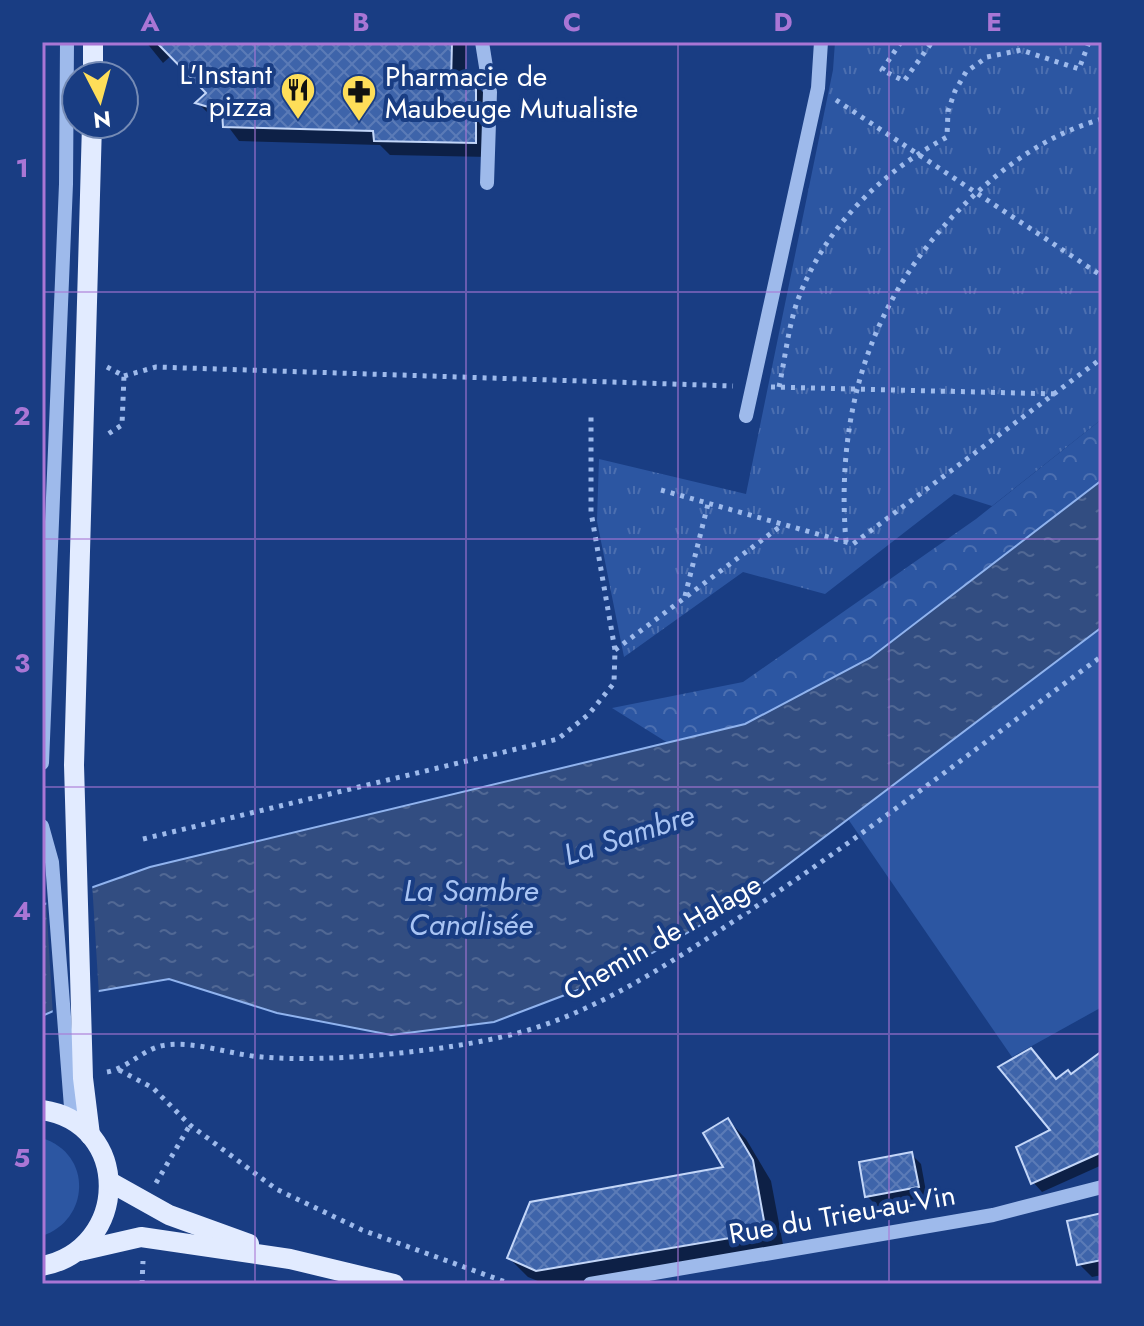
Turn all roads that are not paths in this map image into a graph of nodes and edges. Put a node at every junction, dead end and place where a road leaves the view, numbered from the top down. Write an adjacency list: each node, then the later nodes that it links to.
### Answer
1 (67, 42): 7 (street)
2 (482, 42): 5 (street)
3 (821, 42): 6 (street)
4 (92, 140): 11 (main road)
5 (487, 183)
6 (746, 416)
7 (42, 763)
8 (42, 826): 10 (street)
9 (42, 1110): 10 (main road)
10 (72, 1120): 11 (main road)
11 (90, 1135): 12 (main road)
12 (110, 1182): 14 (main road); 15 (main road)
13 (1102, 1187): 18 (street, Rue du Trieu-au-Vin)
14 (80, 1251): 15 (main road); 16 (main road)
15 (290, 1259): 17 (main road)
16 (42, 1266)
17 (394, 1284)
18 (590, 1284)

